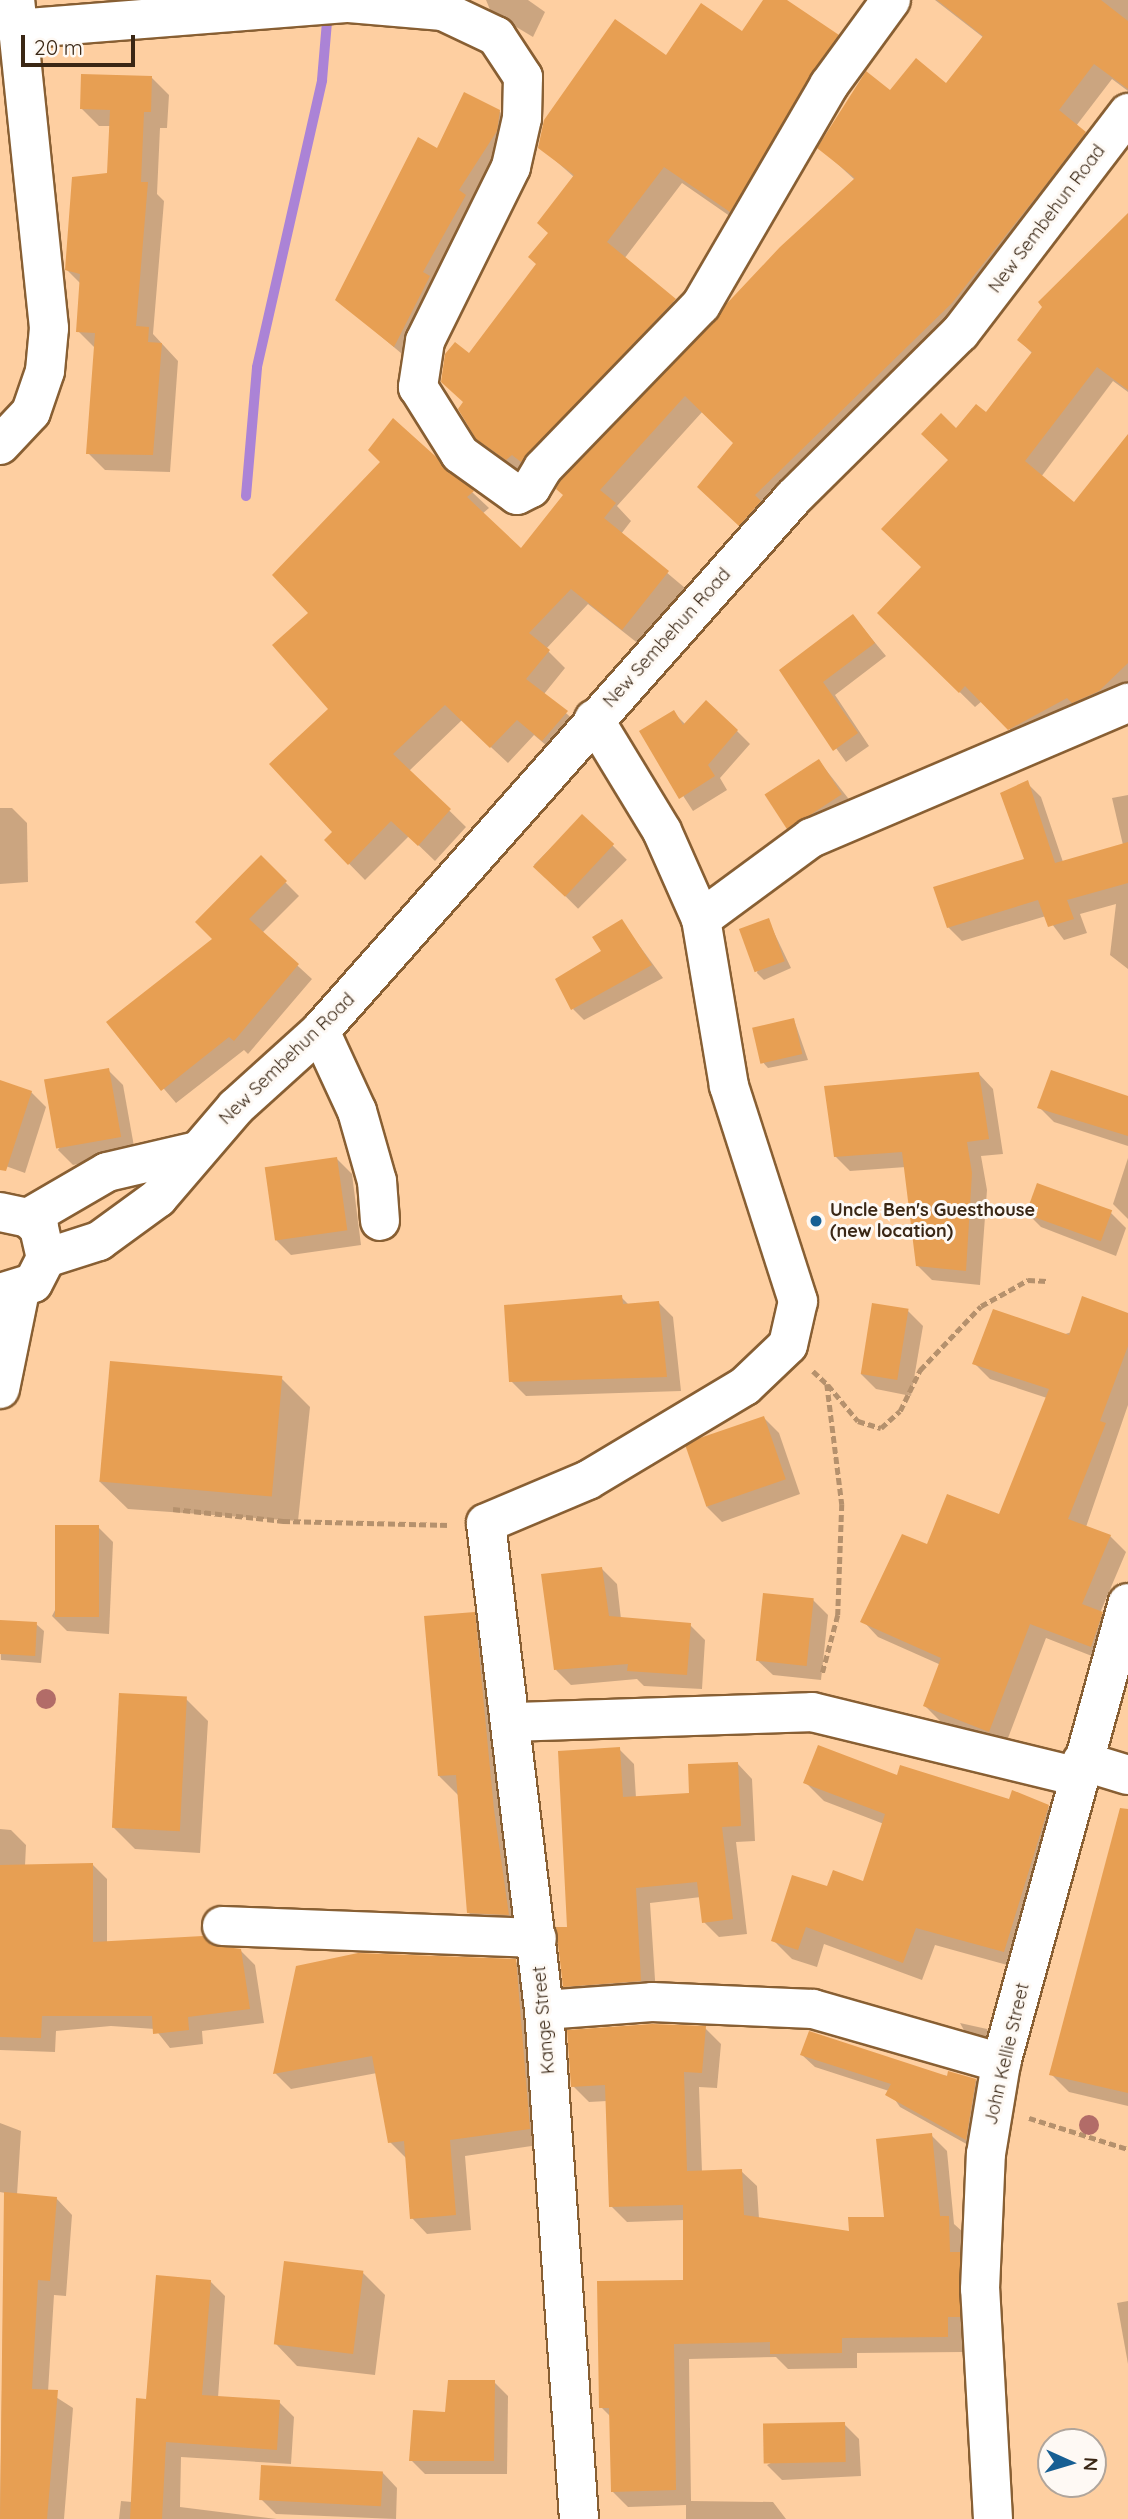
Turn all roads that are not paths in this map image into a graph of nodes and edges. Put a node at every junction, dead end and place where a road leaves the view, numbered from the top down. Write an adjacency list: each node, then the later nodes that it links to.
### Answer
1 (891, 0): 2 (street)
2 (367, 3): 3 (street)
3 (16, 15): 5 (street)
4 (1128, 113): 7 (street, New Sembehun Road)
5 (0, 444)
6 (1128, 703): 8 (street)
7 (594, 719): 8 (street); 9 (street, New Sembehun Road)
8 (701, 919): 17 (street, Kange Street)
9 (320, 1031): 10 (street, New Sembehun Road); 12 (street)
10 (193, 1152): 11 (street); 13 (street, New Sembehun Road)
11 (14, 1215): 13 (street)
12 (380, 1221)
13 (46, 1258): 14 (street)
14 (10, 1292): 15 (street)
15 (0, 1389)
16 (1128, 1603): 18 (street, John Kellie Street)
17 (513, 1721): 18 (street); 21 (street, Kange Street)
18 (1080, 1769): 19 (street); 23 (street, John Kellie Street)
19 (1128, 1774)
20 (222, 1926): 21 (street)
21 (537, 1938): 22 (street, Kange Street)
22 (544, 2010): 23 (street); 24 (street, Kange Street)
23 (1001, 2063): 25 (street, John Kellie Street)
24 (579, 2519)
25 (993, 2519)

